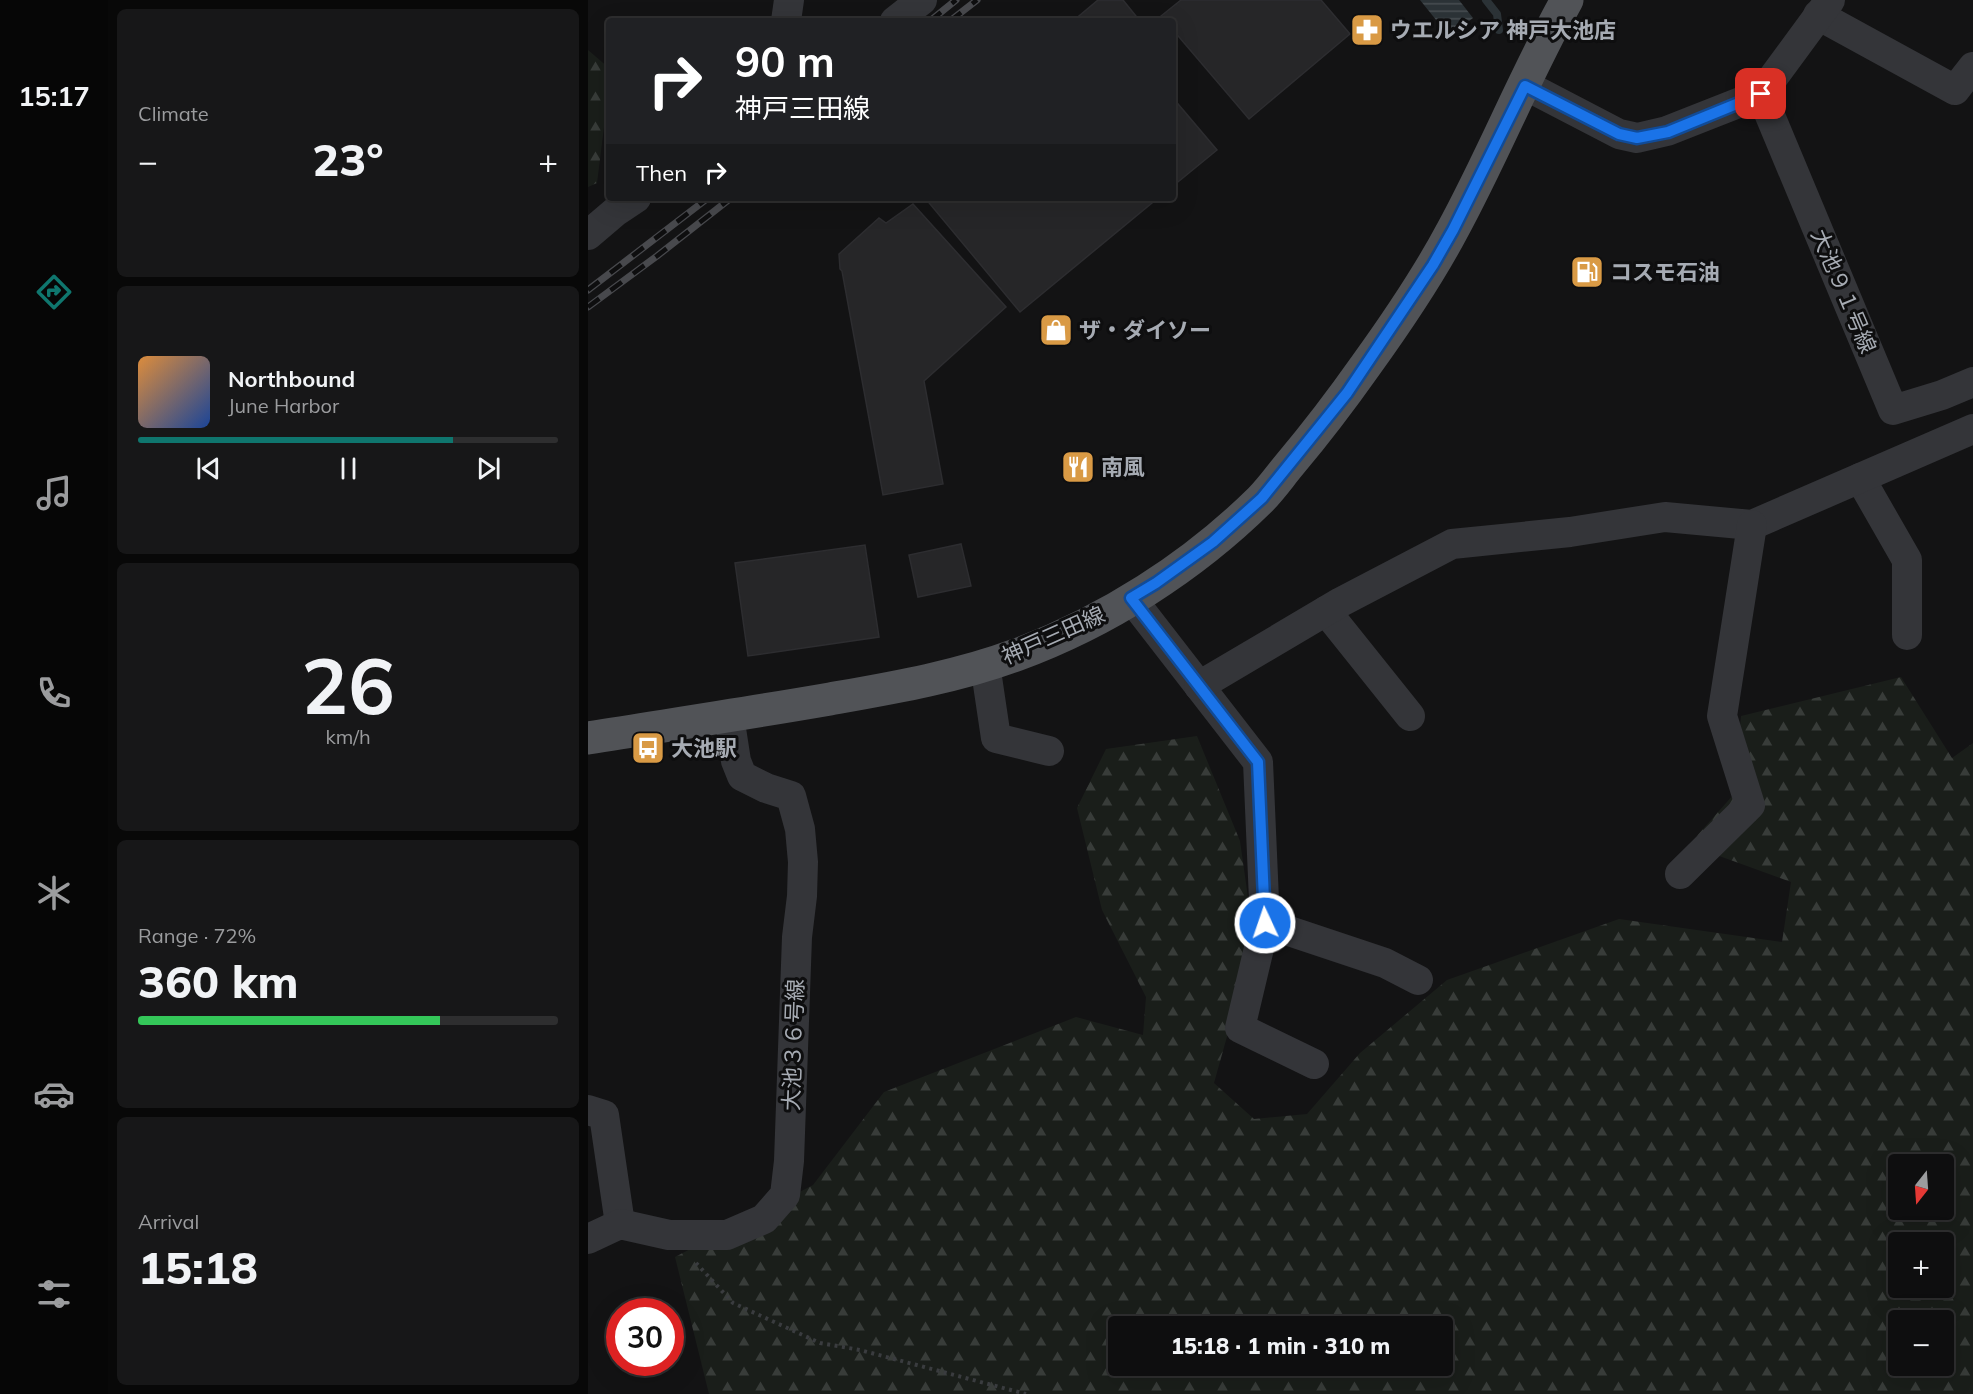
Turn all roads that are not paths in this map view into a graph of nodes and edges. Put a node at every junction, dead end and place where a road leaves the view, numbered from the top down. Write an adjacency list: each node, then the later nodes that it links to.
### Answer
1 (789, 0): 5 (street)
2 (922, 0): 6 (street)
3 (1567, 0): 8 (main road, 神戸三田線)
4 (1824, 7): 7 (street); 9 (street)
5 (786, 18)
6 (899, 18)
7 (1973, 67)
8 (1525, 86): 9 (street); 16 (main road, 神戸三田線)
9 (1761, 94): 12 (street, 大池９１号線)
10 (632, 201): 11 (street)
11 (588, 235)
12 (1973, 382)
13 (1973, 429): 14 (street)
14 (1860, 478): 15 (street); 18 (street)
15 (1752, 525): 17 (street); 25 (street)
16 (1131, 598): 19 (main road, 神戸三田線); 20 (street)
17 (1326, 611): 20 (street); 22 (street)
18 (1907, 635)
19 (985, 664): 21 (main road, 神戸三田線); 24 (street)
20 (1199, 686): 26 (street)
21 (729, 717): 23 (main road, 神戸三田線); 30 (street, 大池３６号線)
22 (1410, 717)
23 (588, 738)
24 (1049, 751)
25 (1680, 874)
26 (1265, 923): 27 (street); 28 (street)
27 (1418, 981)
28 (1314, 1064)
29 (588, 1110): 30 (street)
30 (620, 1224): 31 (street)
31 (588, 1239)

